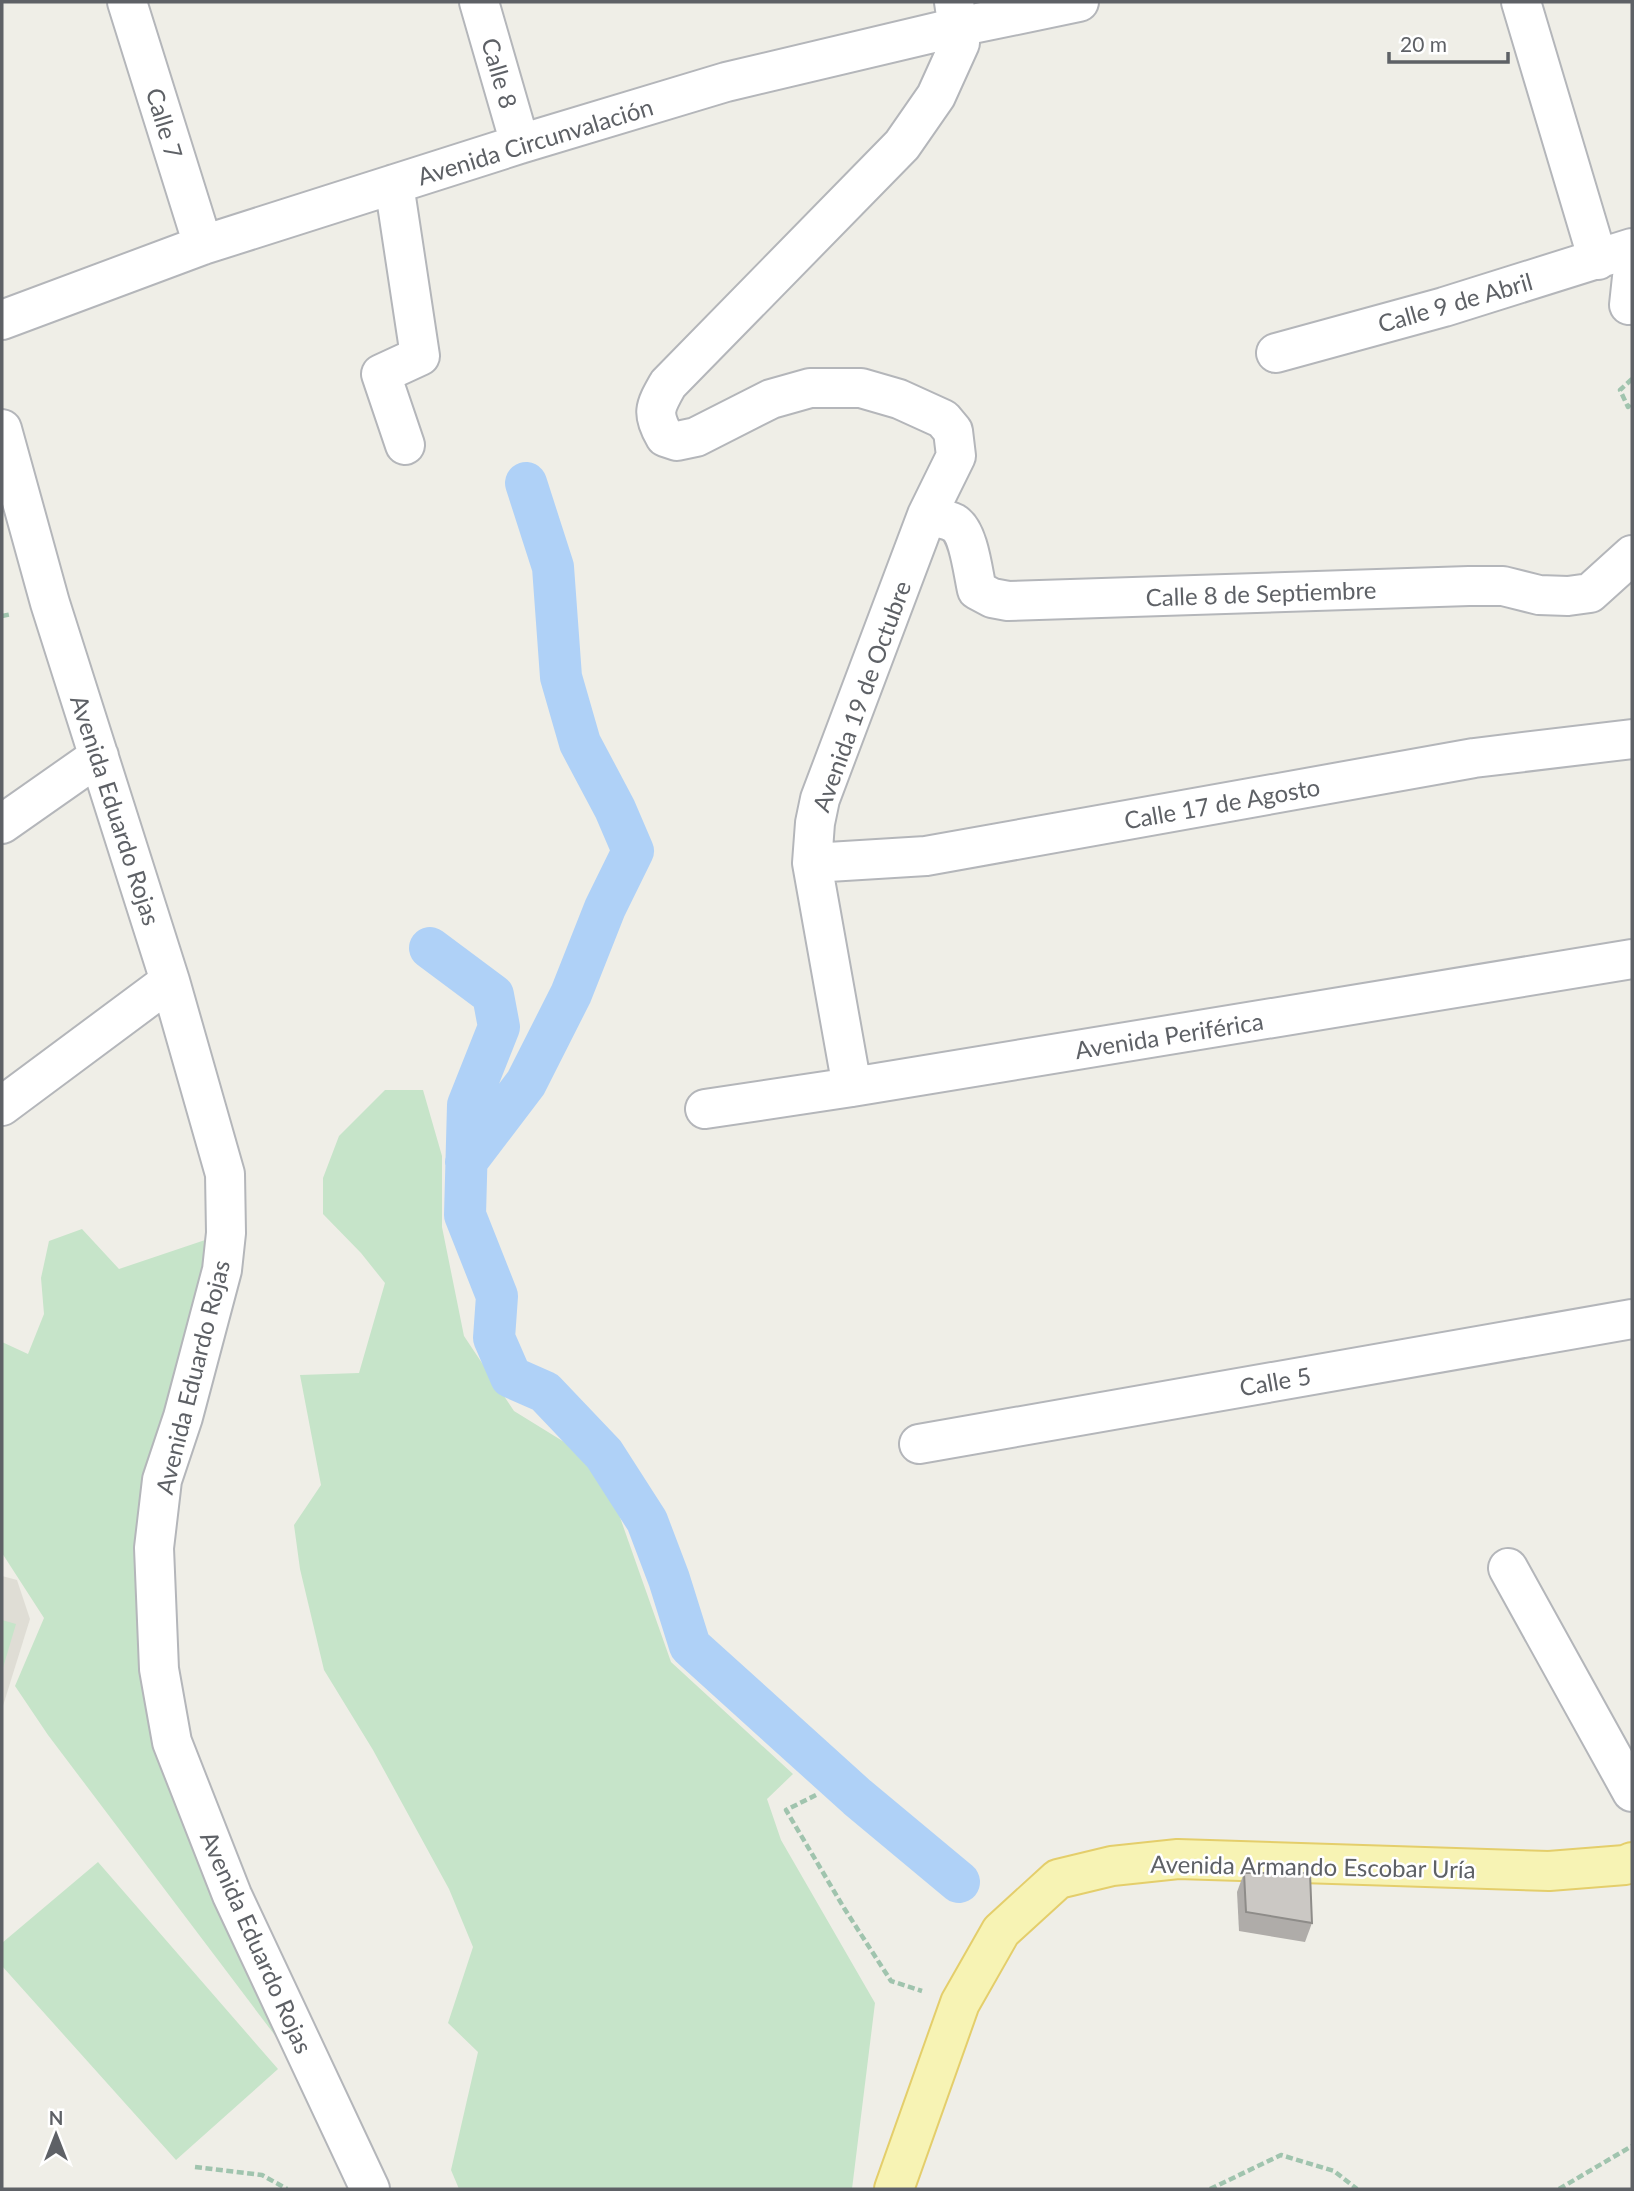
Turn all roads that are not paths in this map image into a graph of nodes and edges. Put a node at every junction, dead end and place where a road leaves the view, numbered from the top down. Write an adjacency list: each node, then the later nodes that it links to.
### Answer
1 (127, 2): 8 (street, Calle 7)
2 (479, 2): 6 (street, Calle 8)
3 (1079, 2): 5 (street, Avenida Circunvalación)
4 (1521, 2): 9 (street)
5 (956, 14): 6 (street, Avenida Circunvalación); 14 (street, Avenida 19 de Octubre)
6 (520, 144): 7 (street, Avenida Circunvalación)
7 (394, 184): 8 (street, Avenida Circunvalación); 13 (street)
8 (203, 245): 10 (street, Avenida Circunvalación)
9 (1615, 254): 11 (street, Calle 9 de Abril)
10 (2, 320)
11 (1276, 353)
12 (2, 429): 17 (street, Avenida Eduardo Rojas)
13 (405, 444)
14 (928, 514): 15 (street, Calle 8 de Septiembre); 19 (street, Avenida 19 de Octubre)
15 (1632, 555)
16 (1632, 739): 19 (street, Calle 17 de Agosto)
17 (99, 757): 18 (street); 21 (street, Avenida Eduardo Rojas)
18 (2, 824)
19 (812, 863): 22 (street, Avenida 19 de Octubre)
20 (1632, 959): 22 (street, Avenida Periférica)
21 (170, 981): 23 (street); 30 (street, Avenida Eduardo Rojas)
22 (852, 1087): 24 (street, Avenida Periférica)
23 (2, 1106)
24 (705, 1109)
25 (1632, 1319): 26 (street, Calle 5)
26 (919, 1444)
27 (1508, 1568): 28 (street)
28 (1632, 1792)
29 (1632, 1862): 31 (main road, Avenida Armando Escobar Uría)
30 (370, 2189)
31 (894, 2189)

